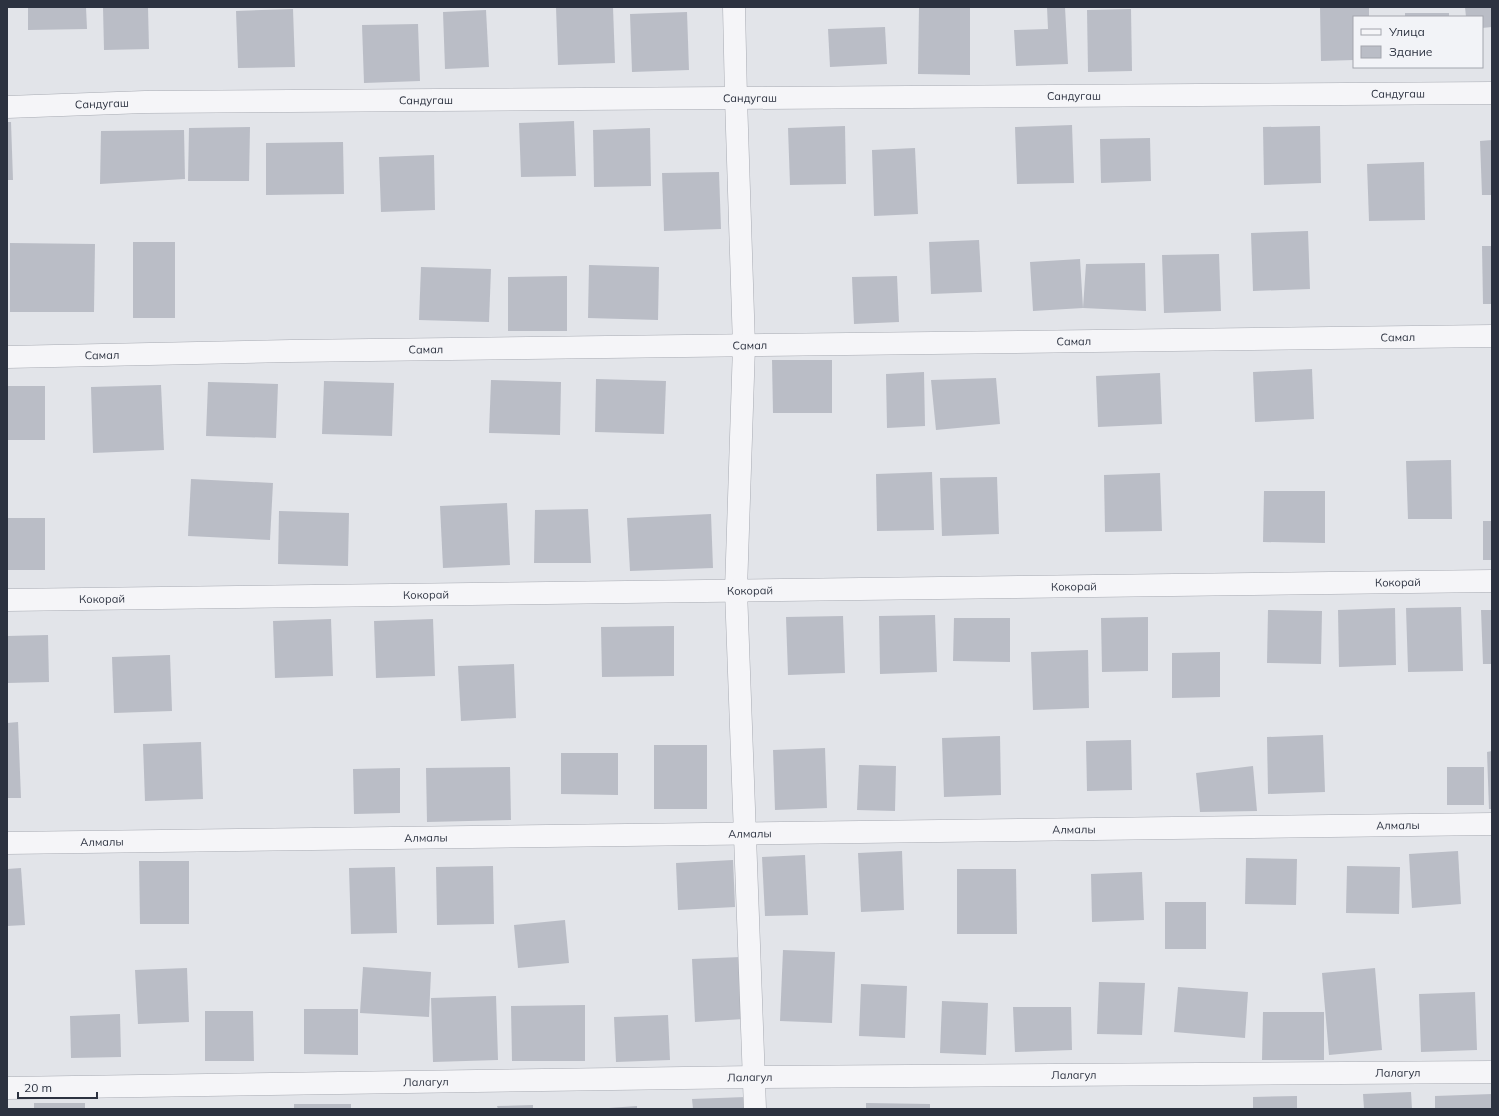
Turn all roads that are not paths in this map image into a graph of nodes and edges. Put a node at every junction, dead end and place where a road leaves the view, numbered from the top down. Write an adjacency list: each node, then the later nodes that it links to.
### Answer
1 (734, 7): 3 (street)
2 (1492, 93): 3 (street, Сандугаш)
3 (736, 98): 4 (street, Сандугаш); 6 (street)
4 (7, 107)
5 (1492, 336): 6 (street, Самал)
6 (744, 346): 7 (street, Самал); 9 (street)
7 (7, 357)
8 (1492, 581): 9 (street, Кокорай)
9 (736, 590): 10 (street, Кокорай); 12 (street)
10 (7, 600)
11 (1492, 824): 12 (street, Алмалы)
12 (744, 834): 13 (street, Алмалы); 15 (street)
13 (7, 843)
14 (1492, 1072): 15 (street, Лалагул)
15 (754, 1077): 16 (street, Лалагул); 17 (street)
16 (7, 1088)
17 (755, 1109)

